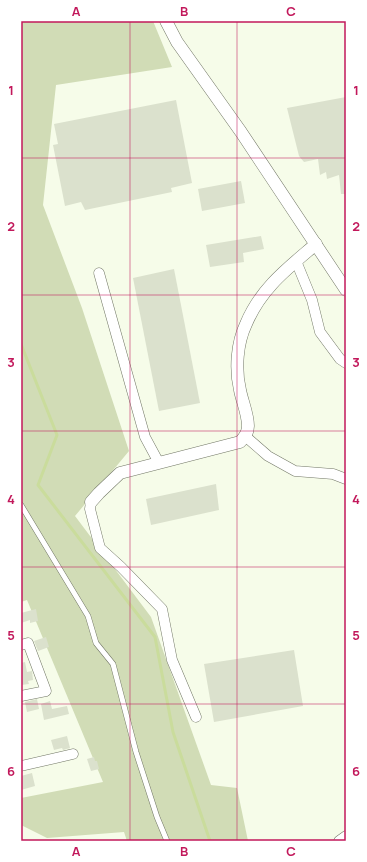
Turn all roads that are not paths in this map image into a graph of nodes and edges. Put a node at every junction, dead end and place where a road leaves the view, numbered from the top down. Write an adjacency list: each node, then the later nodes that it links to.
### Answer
1 (166, 21): 2 (street)
2 (316, 244): 3 (street); 5 (street)
3 (296, 261): 6 (street); 7 (street)
4 (99, 273): 8 (street)
5 (346, 290)
6 (346, 363)
7 (245, 436): 8 (street); 9 (street)
8 (159, 463): 10 (street)
9 (346, 479)
10 (91, 502): 14 (street)
11 (21, 505): 18 (lane)
12 (21, 645): 13 (street)
13 (21, 696)
14 (196, 717)
15 (73, 754): 16 (street)
16 (21, 766)
17 (346, 836): 19 (street)
18 (167, 841)
19 (339, 841)

